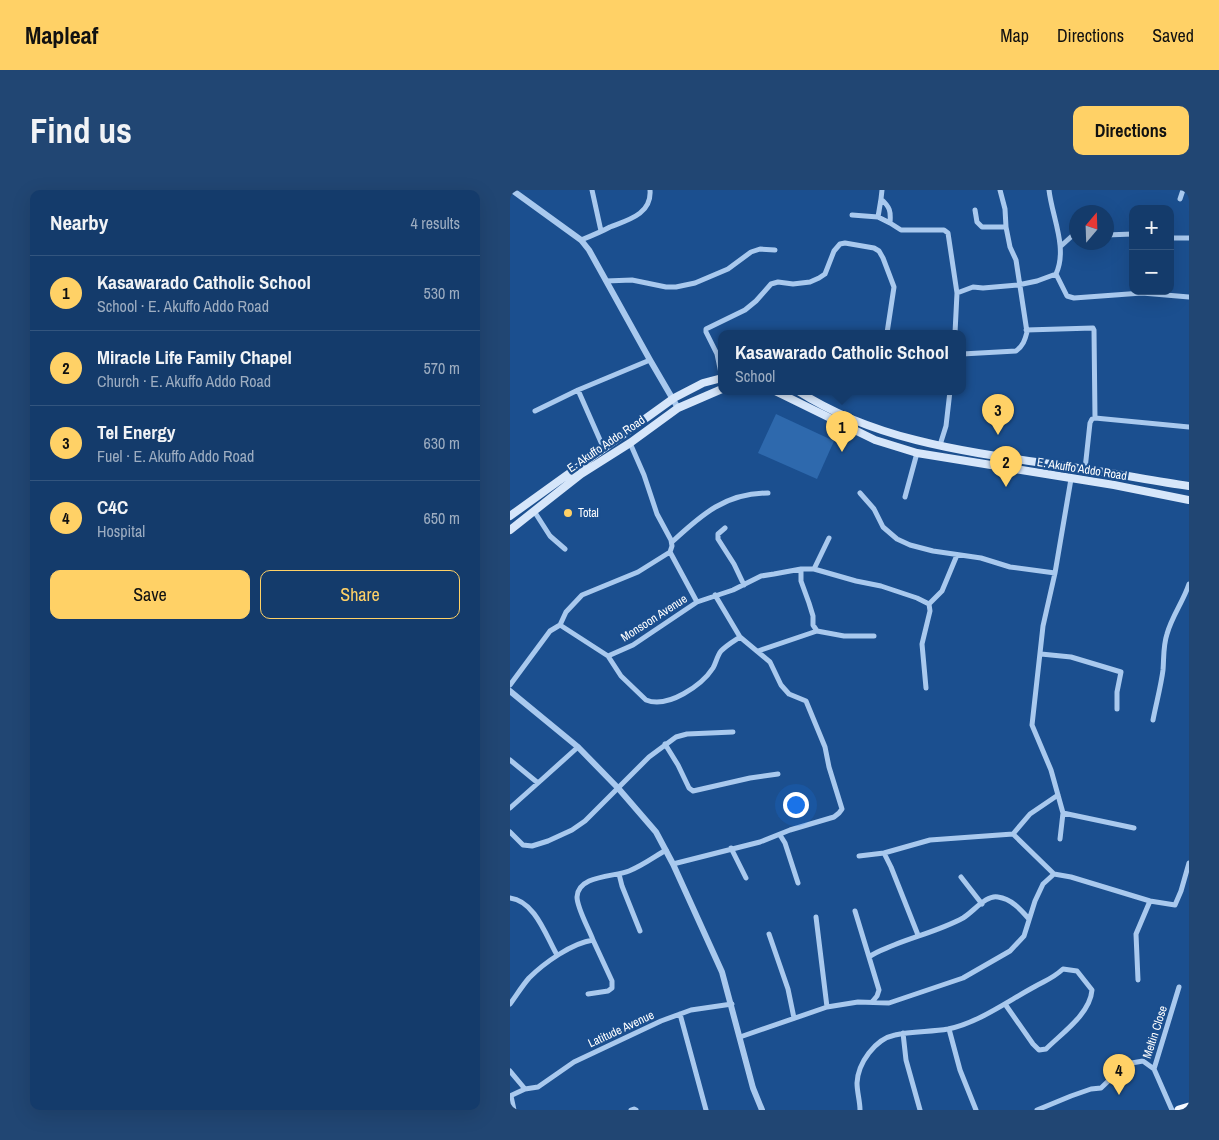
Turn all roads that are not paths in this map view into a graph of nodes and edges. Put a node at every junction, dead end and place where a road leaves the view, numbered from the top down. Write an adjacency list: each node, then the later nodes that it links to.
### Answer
1 (512, 190): 21 (street)
2 (592, 190): 15 (street)
3 (650, 190): 15 (street)
4 (882, 190): 8 (street)
5 (1000, 190): 14 (street)
6 (1049, 190): 22 (street)
7 (1183, 190): 9 (street)
8 (881, 199): 12 (street); 13 (street)
9 (1180, 199)
10 (975, 210): 14 (street)
11 (852, 215): 12 (street)
12 (878, 217): 13 (street)
13 (890, 223): 27 (street)
14 (1006, 226): 26 (street)
15 (601, 231): 21 (street)
16 (1129, 234): 17 (street)
17 (1114, 235)
18 (1069, 238): 22 (street)
19 (1174, 238): 20 (street)
20 (1189, 238)
21 (581, 240): 25 (street)
22 (1060, 246): 24 (street)
23 (774, 250): 25 (street)
24 (1056, 274): 26 (street); 28 (street)
25 (606, 281): 34 (street)
26 (1018, 285): 27 (street); 31 (street)
27 (956, 293): 30 (street)
28 (1189, 298)
29 (887, 330): 33 (street)
30 (955, 330)
31 (1026, 330): 32 (street); 44 (street)
32 (966, 354)
33 (718, 359)
34 (650, 360): 36 (street); 41 (street)
35 (718, 379): 41 (main road, E. Akuffo Addo Road)
36 (578, 390): 43 (street); 48 (street)
37 (718, 391): 42 (main road, E. Akuffo Addo Road)
38 (783, 395): 49 (main road, E. Akuffo Addo Road)
39 (804, 395): 47 (main road, E. Akuffo Addo Road)
40 (950, 395): 47 (street)
41 (674, 398): 42 (street); 48 (main road, E. Akuffo Addo Road)
42 (678, 408): 46 (main road, E. Akuffo Addo Road)
43 (535, 410)
44 (1095, 418): 45 (street); 50 (street)
45 (1189, 427)
46 (630, 443): 57 (main road, E. Akuffo Addo Road); 62 (street)
47 (940, 445): 50 (main road, E. Akuffo Addo Road)
48 (604, 449): 58 (main road, E. Akuffo Addo Road)
49 (916, 453): 51 (main road, E. Akuffo Addo Road); 55 (street)
50 (1085, 469): 52 (main road, E. Akuffo Addo Road)
51 (1071, 479): 56 (main road, E. Akuffo Addo Road); 68 (street)
52 (1189, 486)
53 (768, 493): 62 (street)
54 (860, 493): 65 (street)
55 (905, 497)
56 (1189, 500)
57 (534, 511): 60 (main road, E. Akuffo Addo Road); 63 (street)
58 (510, 516)
59 (725, 528): 70 (street)
60 (510, 530)
61 (829, 538): 67 (street)
62 (672, 542): 64 (street)
63 (565, 549)
64 (670, 552): 72 (street, Monsoon Avenue); 74 (street)
65 (957, 555): 68 (street); 73 (street)
66 (801, 569): 67 (street); 70 (street); 75 (street)
67 (814, 569): 73 (street)
68 (1055, 573): 79 (street)
69 (1189, 584): 85 (street)
70 (744, 585): 71 (street)
71 (715, 595): 72 (street); 77 (street)
72 (697, 602): 80 (street, Monsoon Avenue)
73 (929, 604): 82 (street)
74 (560, 625): 80 (street); 81 (street)
75 (817, 631): 76 (street); 78 (street)
76 (874, 636)
77 (740, 637): 78 (street); 80 (street)
78 (758, 650): 98 (street)
79 (1041, 654): 84 (street); 93 (street)
80 (608, 656)
81 (510, 685)
82 (926, 688)
83 (510, 692): 88 (street)
84 (1117, 709)
85 (1153, 720)
86 (733, 732): 87 (street)
87 (664, 744): 90 (street); 92 (street)
88 (578, 747): 91 (street); 92 (street)
89 (510, 760): 91 (street)
90 (778, 774)
91 (538, 783): 94 (street)
92 (618, 788): 97 (street); 102 (street)
93 (1058, 796): 95 (street); 99 (street)
94 (510, 808)
95 (1063, 813): 96 (street); 100 (street)
96 (1134, 828)
97 (510, 832)
98 (780, 834): 101 (street); 111 (street)
99 (1013, 834): 103 (street); 108 (street)
100 (1060, 838)
101 (731, 848): 106 (street); 110 (street)
102 (666, 850): 106 (street); 107 (street)
103 (884, 853): 104 (street); 120 (street)
104 (859, 856)
105 (1189, 862): 113 (street)
106 (673, 864): 129 (street)
107 (619, 874): 118 (street); 121 (street)
108 (1054, 874): 113 (street); 117 (street)
109 (961, 877): 114 (street)
110 (746, 878)
111 (798, 883)
112 (510, 898): 122 (street)
113 (1150, 901): 124 (street)
114 (982, 904): 117 (street); 120 (street)
115 (855, 912): 123 (street)
116 (816, 917): 131 (street)
117 (1029, 919): 127 (street)
118 (640, 931)
119 (769, 934): 133 (street)
120 (918, 935): 123 (street)
121 (593, 940): 122 (street); 126 (street)
122 (557, 955): 128 (street)
123 (869, 957): 127 (street)
124 (1138, 980)
125 (1179, 987): 137 (street, Meltin Close)
126 (588, 994)
127 (872, 1002): 131 (street)
128 (510, 1004)
129 (732, 1004): 132 (street, Latitude Avenue); 136 (street)
130 (1005, 1004): 130 (street); 134 (street)
131 (827, 1006): 133 (street)
132 (680, 1014): 139 (street, Latitude Avenue); 145 (street)
133 (794, 1018): 136 (street)
134 (949, 1028): 135 (street); 149 (street)
135 (903, 1033): 147 (street); 148 (street)
136 (740, 1037): 146 (street)
137 (1154, 1069): 150 (street); 151 (street, Meltin Close)
138 (510, 1071): 139 (street)
139 (526, 1090): 140 (street, Latitude Avenue)
140 (510, 1096): 142 (street)
141 (1189, 1107): 152 (highway)
142 (514, 1110)
143 (631, 1110): 144 (street)
144 (636, 1110)
145 (706, 1110)
146 (762, 1110)
147 (860, 1110)
148 (920, 1110)
149 (976, 1110)
150 (1037, 1110)
151 (1172, 1110)
152 (1179, 1110)

